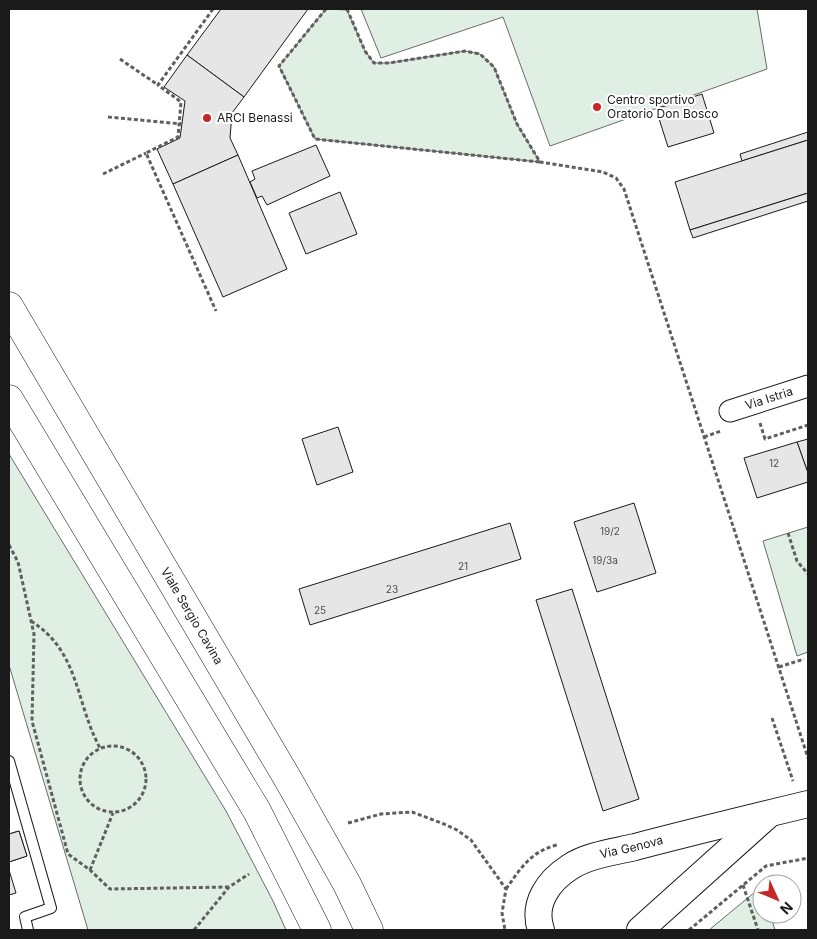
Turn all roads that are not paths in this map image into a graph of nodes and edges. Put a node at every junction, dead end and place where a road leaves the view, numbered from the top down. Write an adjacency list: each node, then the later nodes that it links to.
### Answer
1 (9, 306): 10 (main road, Viale Sergio Cavina)
2 (808, 386): 4 (street, Via Istria)
3 (9, 399): 9 (main road)
4 (730, 411)
5 (9, 761): 8 (lane)
6 (808, 804): 7 (street, Via Genova)
7 (769, 814): 11 (street, Via Genova); 12 (street, Via Genova)
8 (28, 930)
9 (317, 930)
10 (368, 930)
11 (541, 930)
12 (640, 930)

